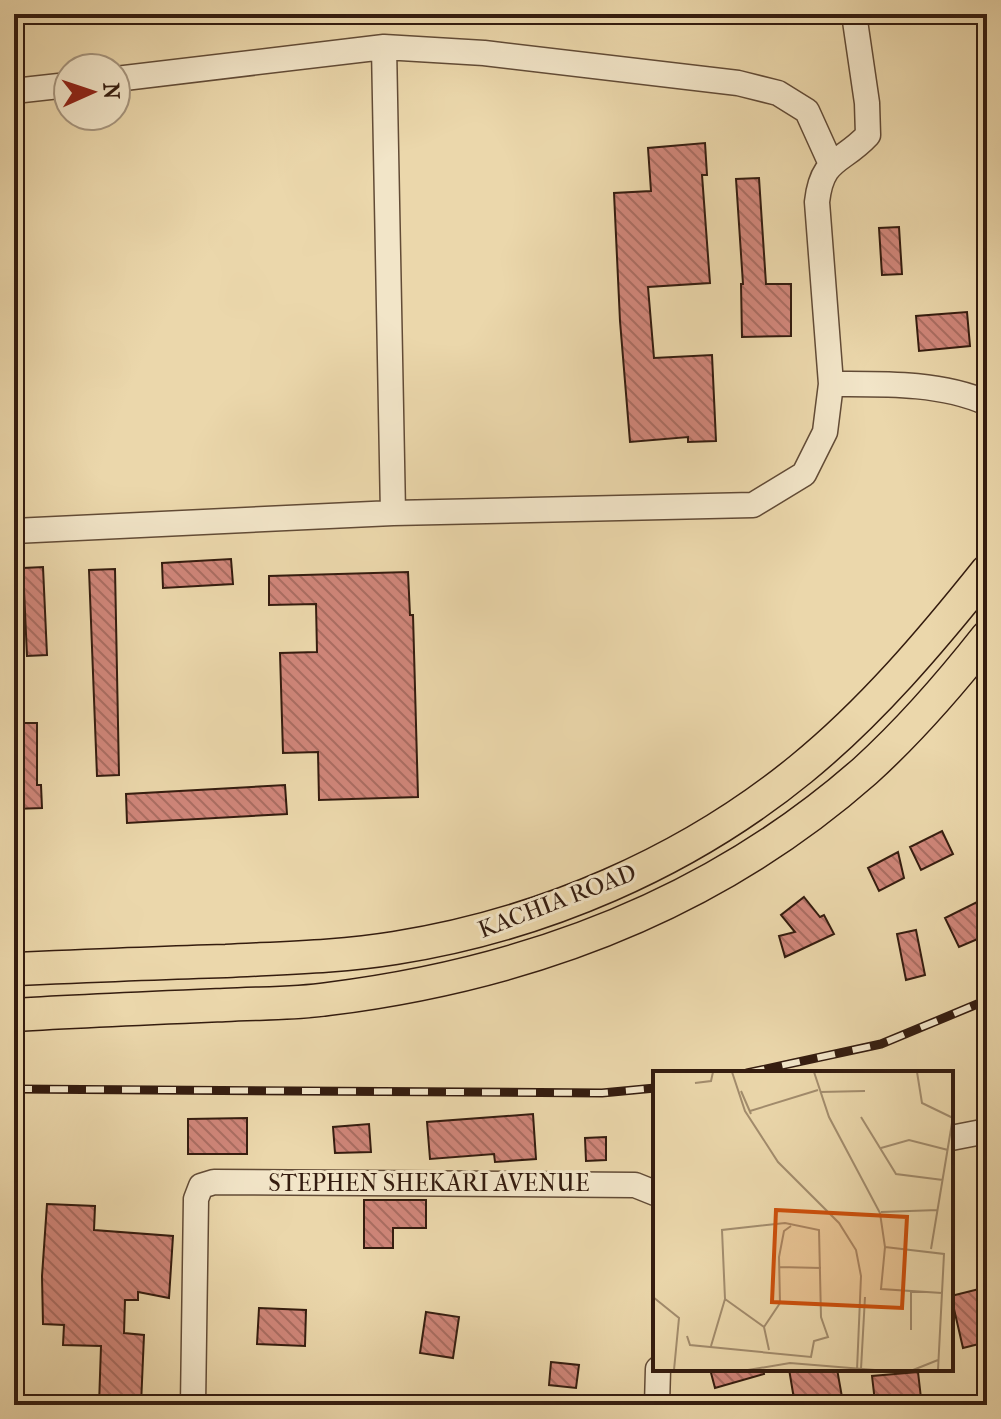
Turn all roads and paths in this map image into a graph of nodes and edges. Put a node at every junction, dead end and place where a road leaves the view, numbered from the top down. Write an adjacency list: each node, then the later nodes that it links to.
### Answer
1 (854, 14): 6 (street)
2 (384, 47): 3 (street); 6 (street); 9 (street)
3 (132, 77)
4 (52, 87): 5 (street)
5 (14, 91)
6 (831, 164): 7 (street)
7 (831, 384): 8 (street); 9 (street)
8 (987, 403)
9 (393, 513): 10 (street)
10 (14, 531)
11 (987, 571): 13 (main road, KACHIA ROAD)
12 (987, 637): 14 (main road, KACHIA ROAD)
13 (14, 969)
14 (14, 1015)
15 (987, 1131): 16 (street)
16 (953, 1138)
17 (653, 1192): 19 (street, STEPHEN SHEKARI AVENUE)
18 (658, 1371): 20 (street)
19 (193, 1405)
20 (657, 1405)

